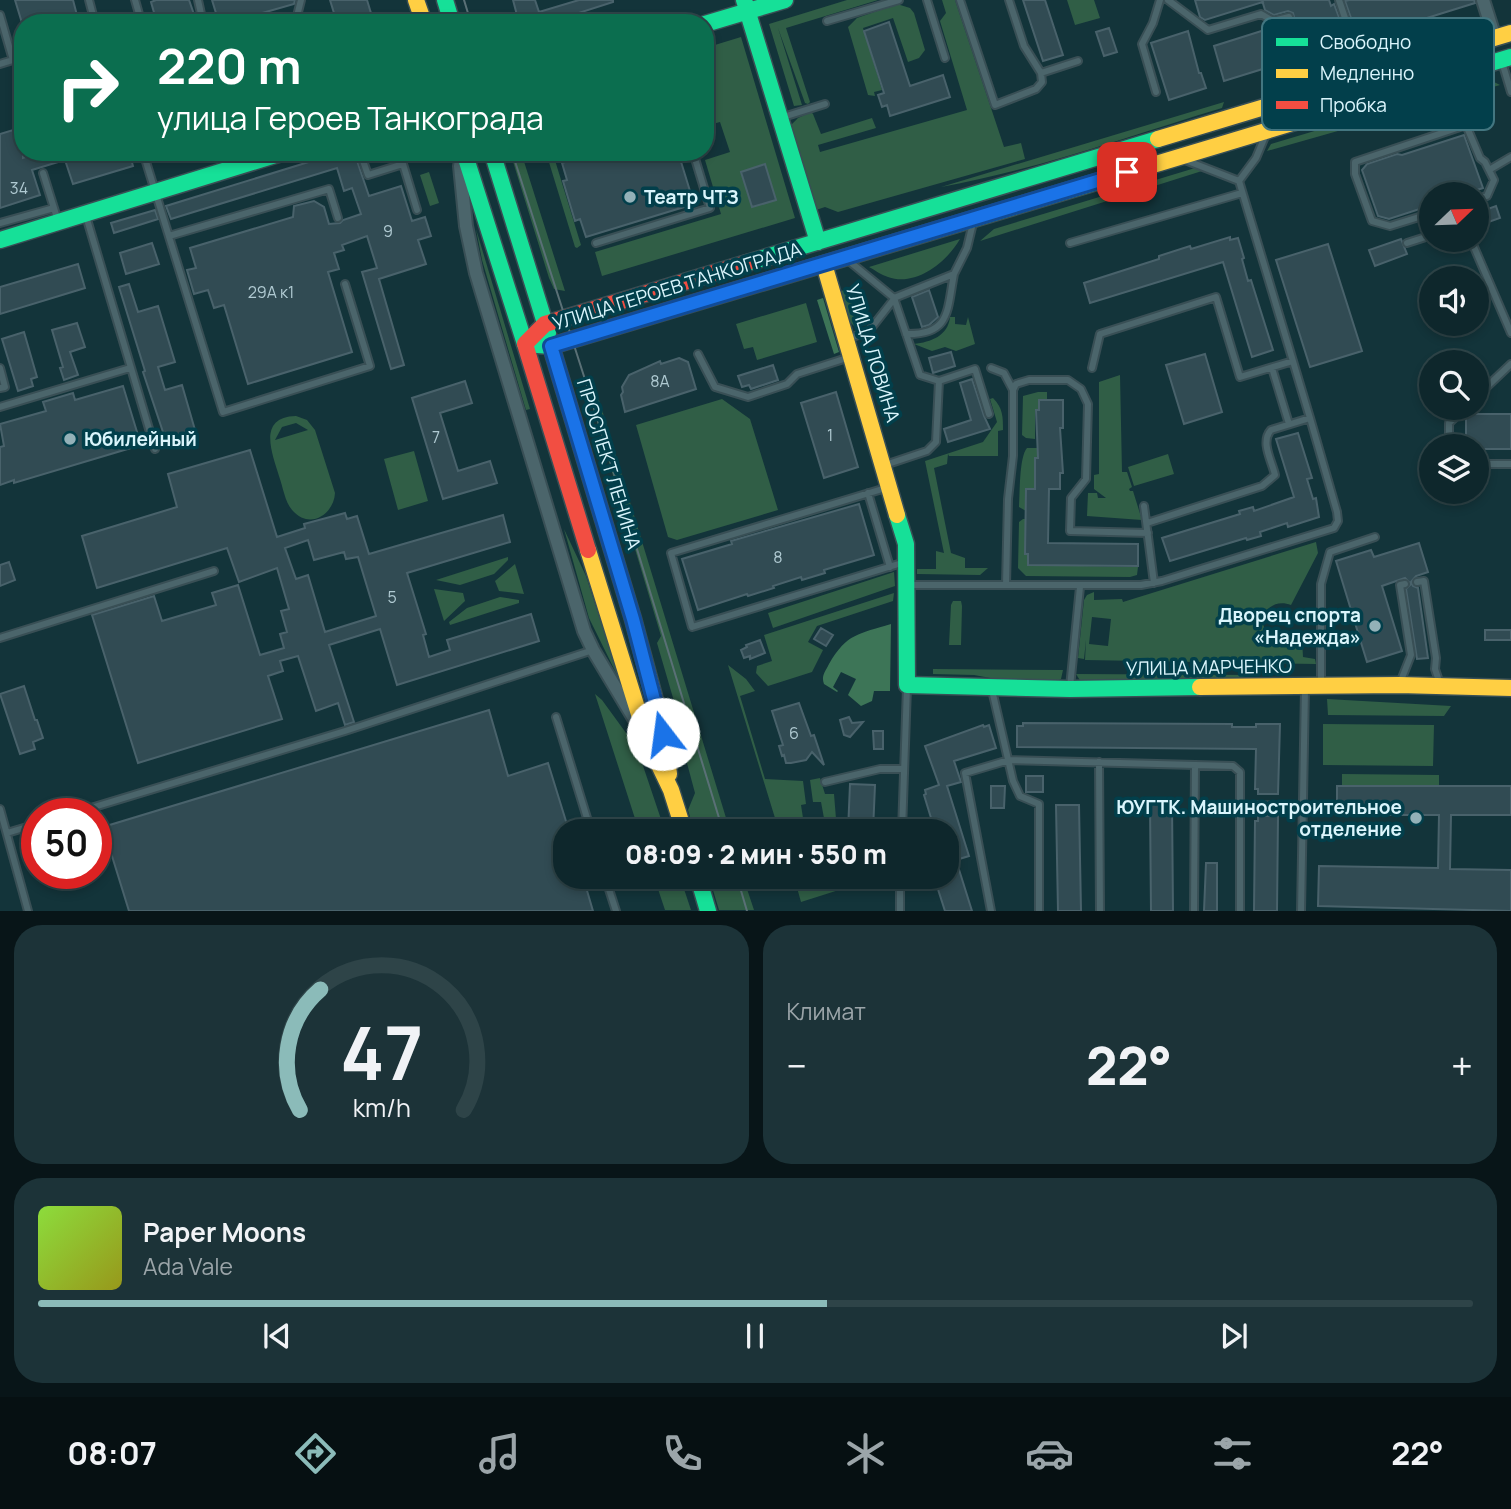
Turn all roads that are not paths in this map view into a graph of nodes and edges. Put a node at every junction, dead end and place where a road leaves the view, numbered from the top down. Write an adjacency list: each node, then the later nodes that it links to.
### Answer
1 (786, 0): 10 (main road)
2 (900, 0): 16 (lane)
3 (927, 0): 20 (lane)
4 (960, 0): 25 (lane)
5 (1009, 0): 25 (lane)
6 (1160, 0): 26 (lane)
7 (1170, 0): 12 (lane)
8 (1339, 0): 13 (lane)
9 (1483, 0): 14 (street)
10 (745, 6): 15 (main road); 30 (main road, УЛИЦА ЛОВИНА)
11 (0, 15): 22 (lane)
12 (1268, 18)
13 (1345, 18)
14 (1489, 18)
15 (714, 20)
16 (828, 21)
17 (1511, 33): 19 (main road, УЛИЦА ГЕРОЕВ ТАНКОГРАДА)
18 (1494, 34): 19 (street)
19 (1495, 37): 21 (main road)
20 (945, 58)
21 (1506, 58): 27 (lane)
22 (13, 60): 24 (lane)
23 (1078, 61): 25 (lane)
24 (0, 64)
25 (1041, 73)
26 (1157, 92)
27 (1511, 92)
28 (825, 104): 30 (lane)
29 (1262, 108): 59 (main road, УЛИЦА ГЕРОЕВ ТАНКОГРАДА)
30 (780, 118): 59 (main road, УЛИЦА ЛОВИНА)
31 (1268, 130): 34 (main road, УЛИЦА ГЕРОЕВ ТАНКОГРАДА); 45 (lane)
32 (1451, 130): 52 (lane)
33 (1468, 130): 43 (lane)
34 (1178, 157): 45 (lane); 54 (main road, УЛИЦА ГЕРОЕВ ТАНКОГРАДА)
35 (1511, 157): 43 (lane)
36 (146, 161): 47 (lane)
37 (237, 161): 47 (main road)
38 (363, 161): 49 (lane)
39 (461, 161): 112 (street)
40 (467, 161): 73 (main road, ПРОСПЕКТ ЛЕНИНА)
41 (495, 161): 69 (main road, ПРОСПЕКТ ЛЕНИНА)
42 (696, 161): 60 (lane)
43 (1489, 170): 46 (lane)
44 (43, 173): 51 (lane)
45 (1238, 181): 48 (lane)
46 (1489, 191)
47 (156, 192): 50 (main road); 56 (lane)
48 (1242, 193): 61 (lane); 77 (lane)
49 (417, 210)
50 (85, 213): 51 (main road); 80 (lane)
51 (56, 214): 55 (lane); 58 (main road)
52 (1419, 217)
53 (338, 218): 56 (lane)
54 (974, 218): 64 (main road, УЛИЦА ГЕРОЕВ ТАНКОГРАДА); 66 (lane)
55 (0, 223)
56 (169, 236): 67 (lane)
57 (1419, 239): 62 (lane)
58 (0, 240)
59 (818, 242): 65 (main road, УЛИЦА ЛОВИНА); 69 (main road, УЛИЦА ГЕРОЕВ ТАНКОГРАДА)
60 (596, 243)
61 (1070, 243)
62 (1407, 243)
63 (1476, 252): 70 (lane)
64 (845, 257): 65 (main road, УЛИЦА ГЕРОЕВ ТАНКОГРАДА); 68 (lane)
65 (824, 264): 72 (main road, УЛИЦА ЛОВИНА); 74 (main road, УЛИЦА ГЕРОЕВ ТАНКОГРАДА)
66 (954, 274): 68 (lane); 71 (lane)
67 (345, 284)
68 (894, 298): 71 (lane); 72 (lane)
69 (545, 324): 73 (main road, УЛИЦА ГЕРОЕВ ТАНКОГРАДА); 74 (main road, ПРОСПЕКТ ЛЕНИНА)
70 (1511, 333)
71 (906, 334): 84 (lane)
72 (847, 339): 76 (main road, УЛИЦА ЛОВИНА)
73 (525, 344): 74 (main road, УЛИЦА ГЕРОЕВ ТАНКОГРАДА); 121 (main road, ПРОСПЕКТ ЛЕНИНА)
74 (551, 346): 127 (main road, ПРОСПЕКТ ЛЕНИНА)
75 (698, 354): 76 (lane)
76 (852, 357): 95 (main road, УЛИЦА ЛОВИНА)
77 (1293, 361): 83 (lane); 90 (lane)
78 (1511, 365): 85 (lane)
79 (0, 368): 86 (lane)
80 (130, 368): 88 (lane); 92 (lane)
81 (991, 368): 87 (lane)
82 (1092, 368): 83 (lane)
83 (1272, 368): 91 (lane)
84 (939, 381): 89 (lane); 95 (lane)
85 (1489, 386)
86 (0, 388)
87 (1013, 390): 100 (lane); 109 (lane)
88 (0, 407)
89 (989, 414)
90 (1310, 418): 91 (lane); 106 (lane)
91 (1289, 424): 99 (lane)
92 (155, 449)
93 (1489, 464): 94 (lane)
94 (1511, 464)
95 (885, 465): 96 (main road, УЛИЦА ЛОВИНА)
96 (891, 486): 97 (lane); 102 (main road, УЛИЦА ЛОВИНА)
97 (868, 493): 103 (lane); 103 (lane)
98 (1144, 506): 99 (lane)
99 (1147, 523): 100 (lane)
100 (1148, 533): 106 (lane)
101 (1375, 537): 116 (lane)
102 (907, 562): 103 (lane); 108 (main road, УЛИЦА ЛОВИНА)
103 (890, 567)
104 (214, 571): 111 (lane)
105 (1417, 582): 115 (lane)
106 (1153, 583): 110 (lane)
107 (1405, 584): 114 (lane)
108 (907, 585): 109 (lane); 113 (main road, УЛИЦА ЛОВИНА)
109 (1006, 585): 110 (lane)
110 (1080, 587): 119 (lane)
111 (0, 638)
112 (593, 650): 121 (street); 128 (lane)
113 (907, 685): 117 (main road, УЛИЦА МАРЧЕНКО); 125 (lane)
114 (1399, 685): 115 (main road, УЛИЦА МАРЧЕНКО); 116 (main road, УЛИЦА МАРЧЕНКО)
115 (1441, 685): 118 (main road, УЛИЦА МАРЧЕНКО)
116 (1313, 686): 119 (main road, УЛИЦА МАРЧЕНКО); 130 (lane)
117 (992, 688): 119 (main road, УЛИЦА МАРЧЕНКО); 122 (lane)
118 (1511, 688)
119 (1070, 689)
120 (556, 717): 132 (lane)
121 (647, 740): 127 (main road, ПРОСПЕКТ ЛЕНИНА)
122 (1009, 760): 123 (lane); 144 (lane); 145 (lane)
123 (1099, 762): 124 (lane); 146 (lane)
124 (1195, 765): 129 (lane); 147 (lane)
125 (903, 769): 126 (lane); 134 (lane)
126 (825, 782)
127 (671, 790): 133 (main road, ПРОСПЕКТ ЛЕНИНА)
128 (112, 802)
129 (1240, 806): 130 (lane); 148 (lane)
130 (1303, 806): 149 (lane)
131 (0, 809): 136 (lane)
132 (587, 819)
133 (680, 819)
134 (902, 819)
135 (21, 829): 136 (lane)
136 (7, 833): 140 (lane)
137 (609, 889): 141 (lane)
138 (702, 889): 142 (main road)
139 (900, 889): 143 (lane)
140 (29, 911)
141 (616, 911)
142 (708, 911)
143 (900, 911)
144 (991, 911)
145 (1039, 911)
146 (1100, 911)
147 (1194, 911)
148 (1240, 911)
149 (1301, 911)

